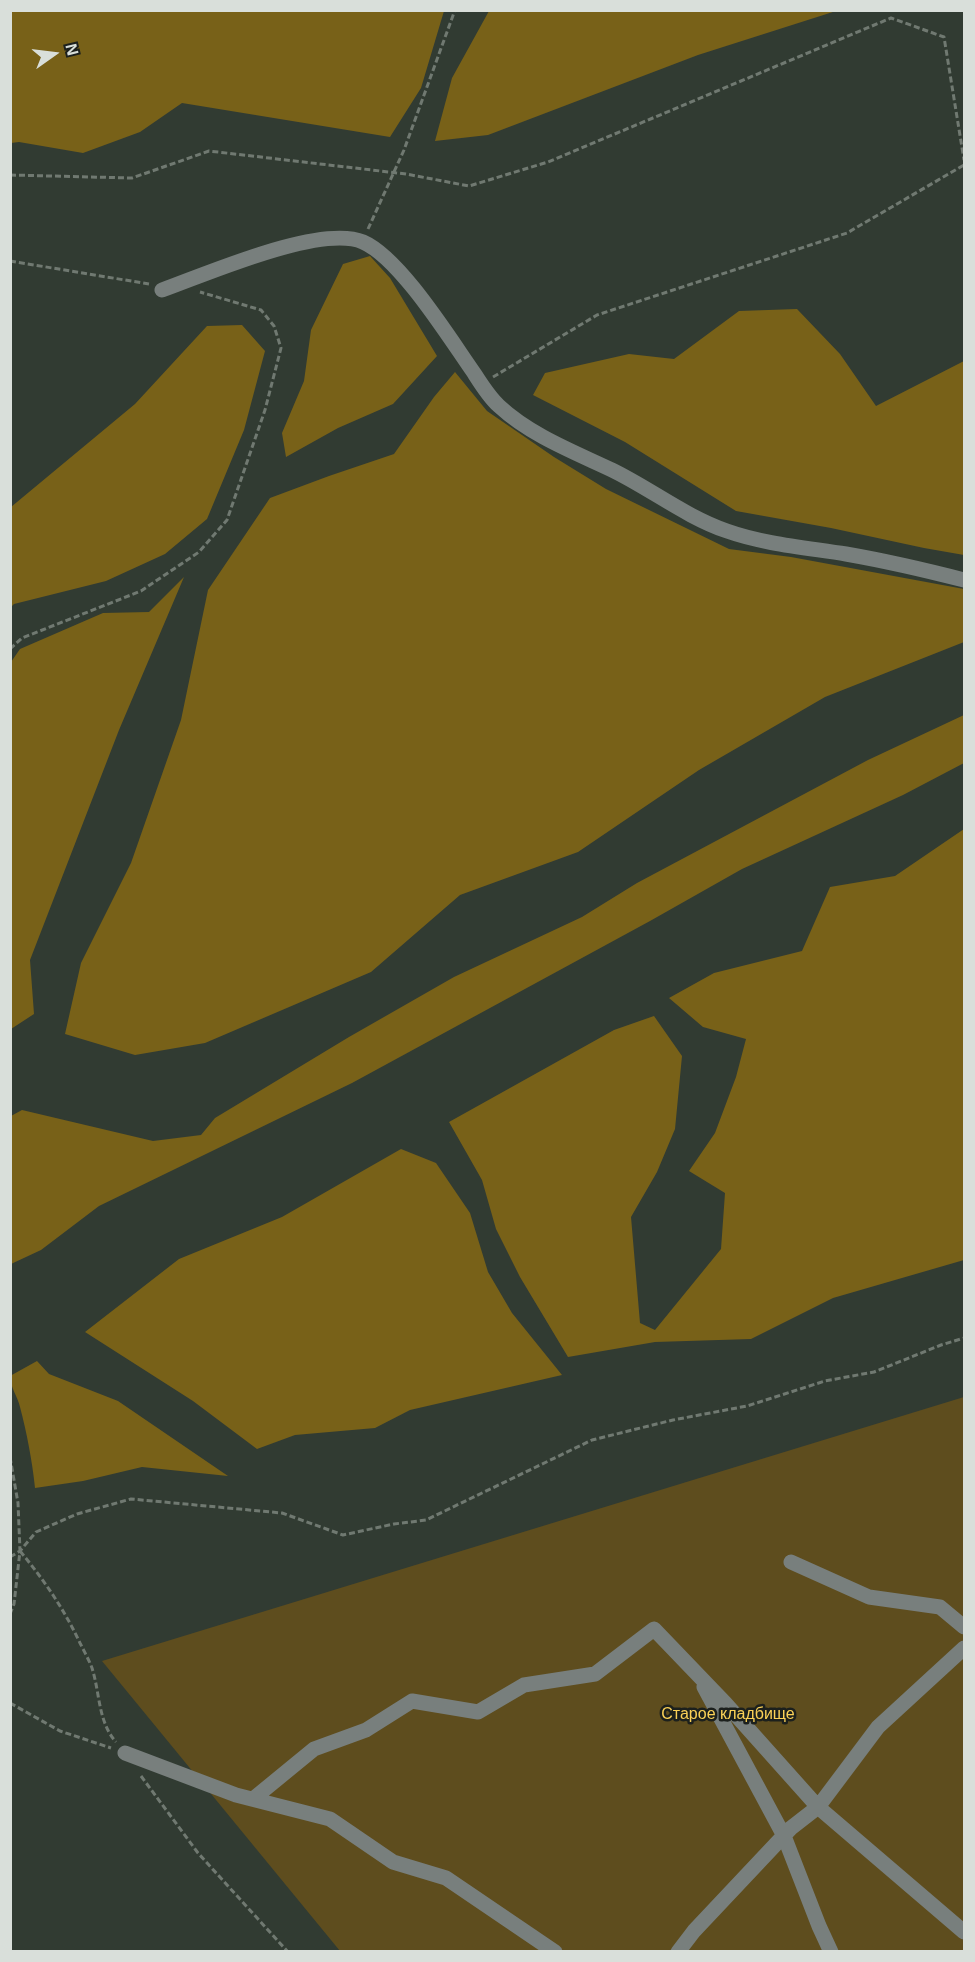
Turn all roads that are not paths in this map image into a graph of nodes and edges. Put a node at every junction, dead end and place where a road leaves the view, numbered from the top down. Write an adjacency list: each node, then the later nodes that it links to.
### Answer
1 (162, 290): 2 (lane)
2 (964, 580)
3 (791, 1562): 4 (lane)
4 (964, 1627)
5 (964, 1648): 9 (lane)
6 (698, 1677): 8 (lane); 9 (lane); 10 (lane)
7 (125, 1753): 8 (lane)
8 (253, 1799): 12 (lane)
9 (818, 1807): 10 (lane); 11 (lane)
10 (784, 1836): 13 (lane); 14 (lane)
11 (964, 1932)
12 (555, 1952)
13 (678, 1952)
14 (831, 1952)

